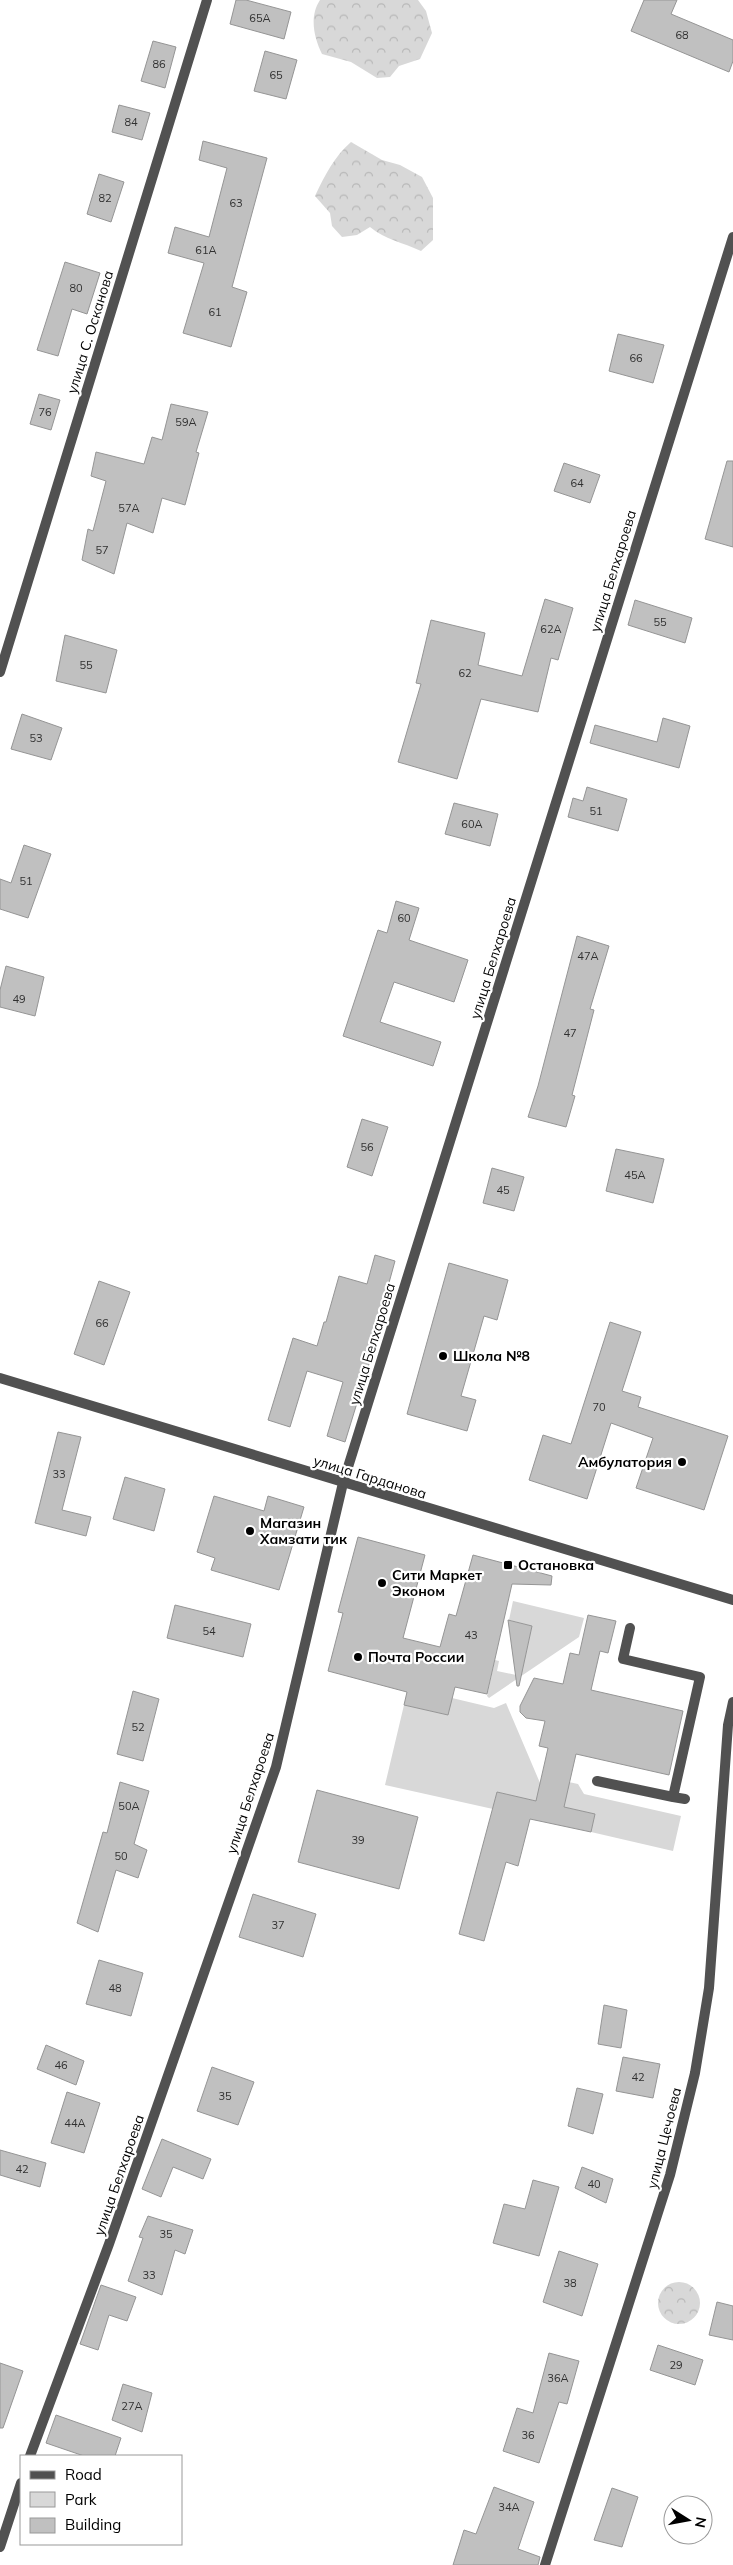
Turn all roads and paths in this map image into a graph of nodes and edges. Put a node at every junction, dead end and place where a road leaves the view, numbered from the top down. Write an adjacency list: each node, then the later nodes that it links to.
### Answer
1 (207, 0): 3 (street, улица С. Осканова)
2 (733, 237): 5 (street, улица Белхароева)
3 (0, 672)
4 (0, 1378): 5 (street, улица Гарданова)
5 (343, 1483): 6 (street, улица Гарданова); 12 (street, улица Белхароева)
6 (733, 1600)
7 (630, 1628): 10 (street)
8 (733, 1702): 15 (street, улица Цечоева)
9 (597, 1781): 10 (street)
10 (673, 1797): 11 (street)
11 (685, 1800)
12 (30, 2455)
13 (20, 2486): 14 (street)
14 (0, 2547)
15 (545, 2565)

